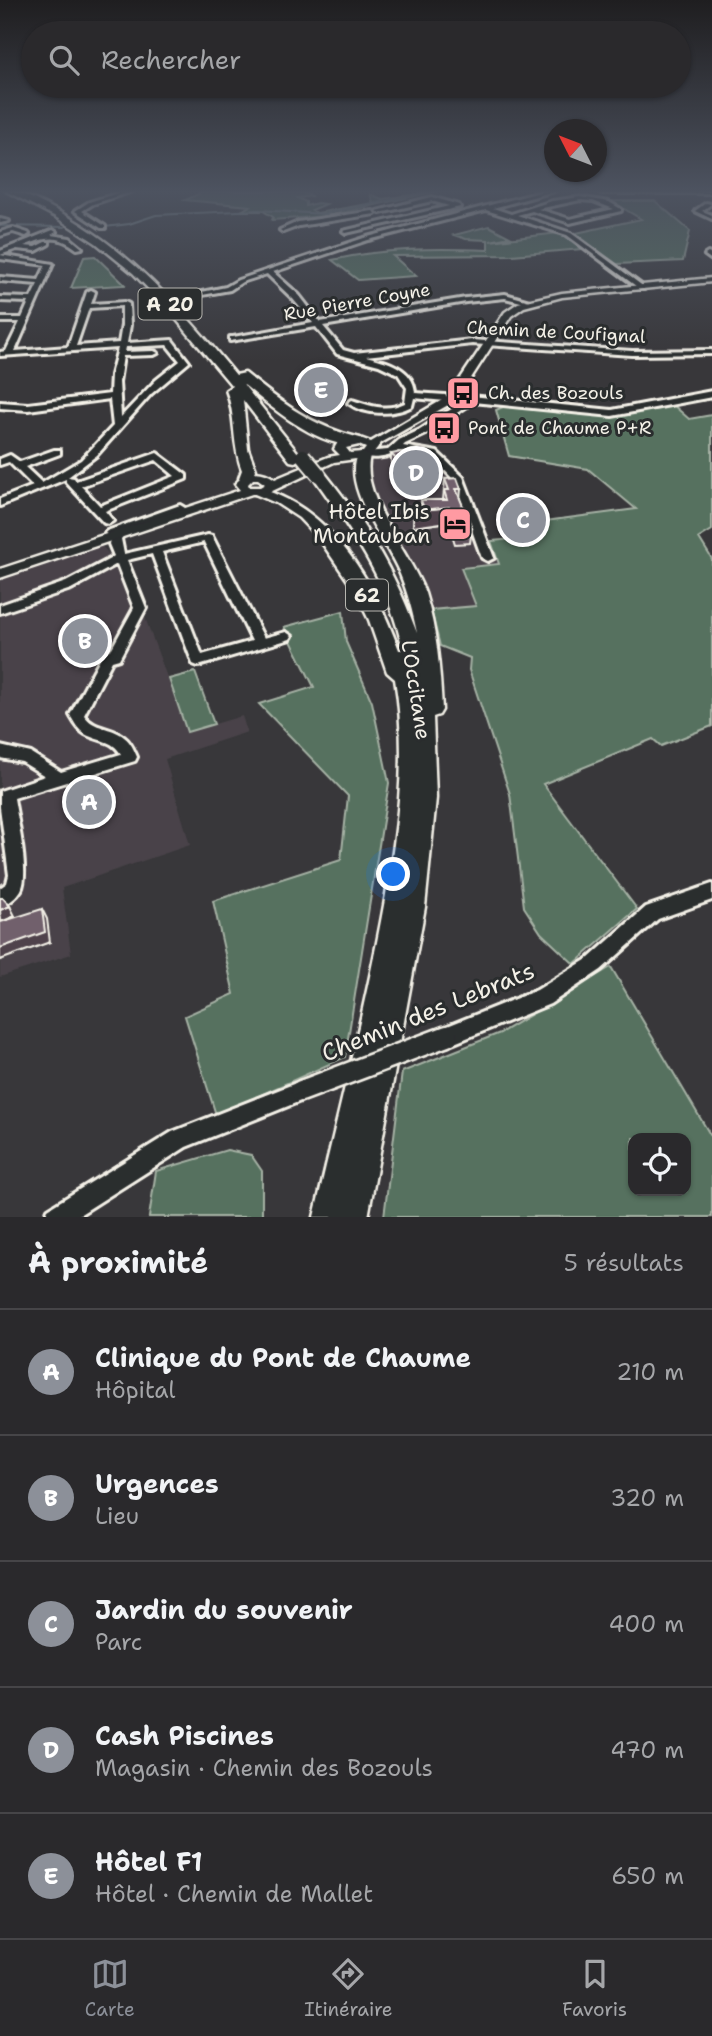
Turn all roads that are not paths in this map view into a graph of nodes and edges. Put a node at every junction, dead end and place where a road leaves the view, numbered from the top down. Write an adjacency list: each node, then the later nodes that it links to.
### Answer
1 (109, 248): 30 (highway, L'Occitane / A 20)
2 (117, 248): 30 (highway, L'Occitane / A 20)
3 (340, 248): 6 (street)
4 (588, 248): 10 (street)
5 (0, 255): 9 (street)
6 (270, 272): 12 (street); 19 (street)
7 (0, 278): 9 (street)
8 (712, 280): 10 (main road)
9 (43, 282): 14 (street)
10 (642, 288): 15 (main road)
11 (91, 292): 16 (street)
12 (191, 295)
13 (0, 299): 14 (street)
14 (32, 300): 18 (street)
15 (529, 302): 19 (street, Rue Pierre Coyne); 23 (main road)
16 (86, 306): 24 (street); 25 (street)
17 (0, 320): 18 (street)
18 (24, 320): 22 (street)
19 (319, 324): 20 (street, Rue Pierre Coyne); 29 (street)
20 (233, 339)
21 (0, 343): 22 (street)
22 (14, 343): 27 (street)
23 (490, 343): 26 (street, Chemin de Coufignal); 29 (street, Chemin de Coufignal); 31 (main road)
24 (72, 349): 25 (street); 27 (street)
25 (123, 350): 28 (street); 34 (street); 39 (street)
26 (712, 352)
27 (4, 354)
28 (154, 354)
29 (357, 355): 33 (street)
30 (228, 370): 41 (highway); 46 (highway, L'Occitane / A 20); 48 (highway)
31 (466, 383): 35 (main road); 38 (main road)
32 (712, 394): 42 (street)
33 (411, 395): 35 (street); 36 (street)
34 (114, 396): 37 (street); 39 (street)
35 (437, 399): 38 (main road); 41 (main road)
36 (352, 402)
37 (0, 405)
38 (424, 416): 41 (main road)
39 (117, 426): 47 (street)
40 (340, 449): 41 (main road); 41 (main road); 48 (main road)
41 (363, 449): 42 (street); 48 (main road); 67 (highway, 62)
42 (392, 451): 58 (street)
43 (57, 452): 45 (street)
44 (0, 462): 45 (street)
45 (19, 466): 50 (street)
46 (307, 466): 65 (highway, L'Occitane / A 20); 67 (highway, L'Occitane / A 20)
47 (65, 475): 49 (street); 50 (street)
48 (255, 484): 52 (main road); 55 (main road); 65 (highway, 62)
49 (76, 485): 53 (street); 53 (street)
50 (40, 487): 51 (street)
51 (0, 503)
52 (180, 508): 56 (street); 60 (main road)
53 (99, 510): 54 (street)
54 (107, 521)
55 (119, 534): 56 (main road); 59 (street)
56 (104, 540): 59 (street); 61 (main road)
57 (156, 551): 59 (street); 64 (street); 64 (street)
58 (488, 558)
59 (120, 563): 62 (street); 68 (street)
60 (0, 569)
61 (0, 574)
62 (0, 609)
63 (286, 636): 64 (street)
64 (260, 643)
65 (412, 744): 72 (highway, L'Occitane / A 20)
66 (0, 752): 68 (street)
67 (426, 776): 73 (highway, L'Occitane / A 20)
68 (59, 778): 70 (street)
69 (712, 892): 71 (street, Chemin des Lebrats, bridge)
70 (0, 899)
71 (56, 1217)
72 (330, 1217)
73 (352, 1217)

